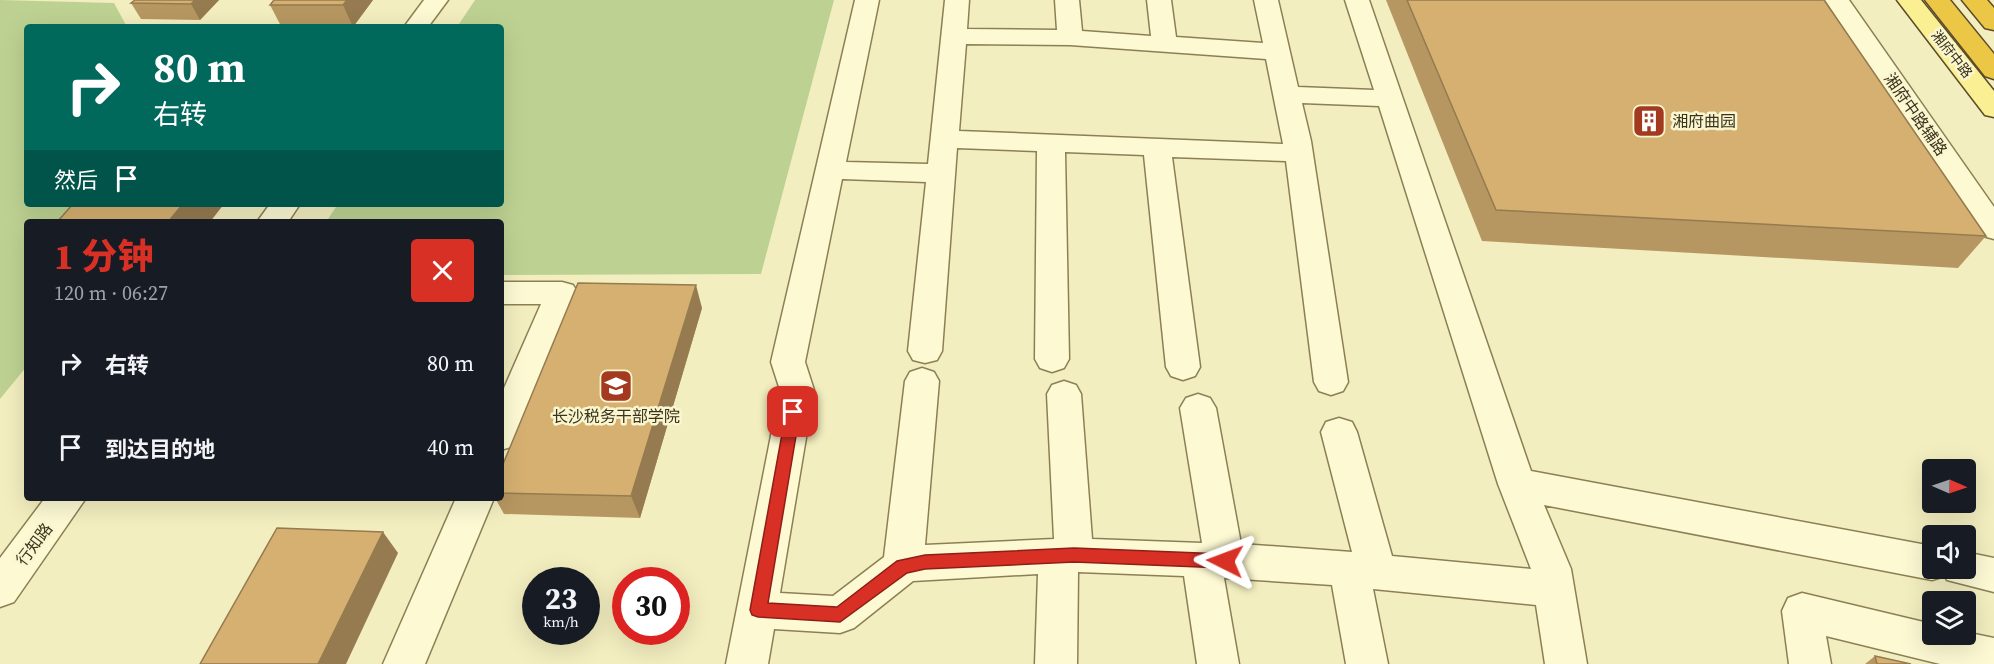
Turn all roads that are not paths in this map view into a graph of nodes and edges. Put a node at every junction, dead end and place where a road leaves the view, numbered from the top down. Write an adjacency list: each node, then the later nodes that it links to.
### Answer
1 (436, 0): 13 (street)
2 (867, 0): 26 (street)
3 (957, 0): 14 (street)
4 (1067, 0): 15 (street)
5 (1159, 0): 16 (street)
6 (1266, 0): 17 (street)
7 (1357, 0): 20 (street)
8 (1837, 0): 28 (street, 湘府中路辅路)
9 (1909, 0): 21 (main road, 湘府中路)
10 (1936, 0): 18 (highway)
11 (1976, 1): 12 (highway)
12 (1994, 23)
13 (418, 24)
14 (954, 36): 15 (street); 22 (street)
15 (1070, 38): 16 (street)
16 (1164, 44): 17 (street)
17 (1277, 52): 19 (street)
18 (1994, 71)
19 (1287, 94): 20 (street); 25 (street)
20 (1390, 99): 37 (street)
21 (1994, 109)
22 (946, 139): 23 (street); 27 (street)
23 (1051, 143): 24 (street); 30 (street)
24 (1157, 147): 25 (street); 31 (street)
25 (1299, 153): 32 (street)
26 (830, 170): 27 (street); 49 (street)
27 (942, 174): 43 (street)
28 (1994, 229)
29 (504, 293): 35 (street)
30 (1052, 359)
31 (1184, 367)
32 (1331, 382)
33 (1064, 394): 40 (street)
34 (1198, 408): 41 (street)
35 (504, 429)
36 (1339, 432): 44 (street)
37 (1517, 484): 42 (street); 48 (street)
38 (66, 501): 47 (street, 行知路)
39 (474, 501): 51 (street)
40 (1066, 555): 41 (street); 43 (street); 53 (street)
41 (1213, 560): 44 (street); 54 (street)
42 (1922, 561)
43 (903, 566): 49 (street)
44 (1363, 571): 48 (street); 55 (street)
45 (1976, 571): 46 (street)
46 (1994, 575)
47 (0, 589)
48 (1554, 589): 56 (street)
49 (758, 610): 52 (street)
50 (1994, 658): 57 (street)
51 (404, 664)
52 (747, 664)
53 (1056, 664)
54 (1218, 664)
55 (1367, 664)
56 (1566, 664)
57 (1810, 664)

